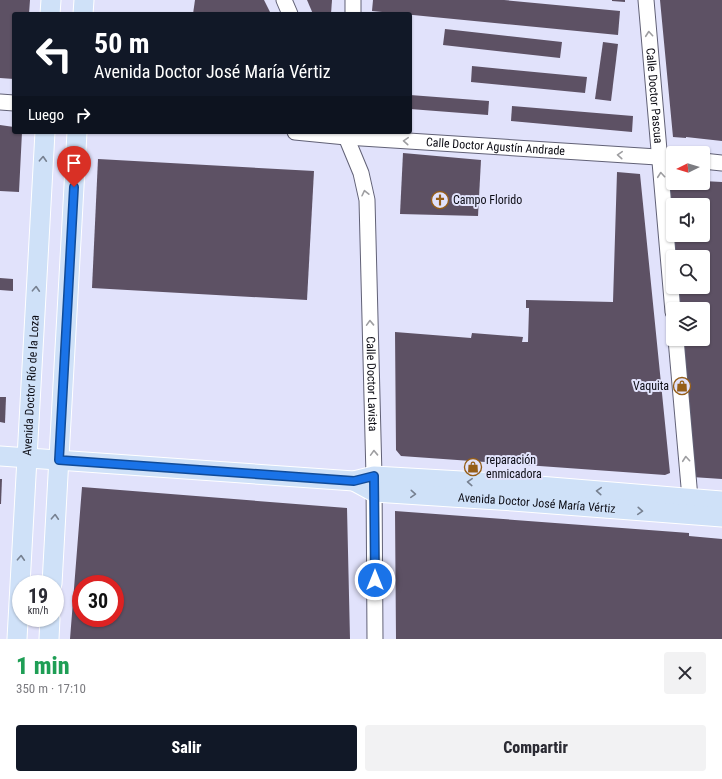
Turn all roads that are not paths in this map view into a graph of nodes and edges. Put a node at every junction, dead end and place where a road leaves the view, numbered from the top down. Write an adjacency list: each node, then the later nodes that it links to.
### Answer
1 (51, 0): 6 (main road)
2 (84, 0): 7 (main road)
3 (284, 0): 8 (street)
4 (354, 0): 9 (street)
5 (646, 0): 15 (street, Calle Doctor Pascua, one-way to 5)
6 (50, 12)
7 (83, 12)
8 (289, 12)
9 (353, 12)
10 (0, 102): 11 (street)
11 (12, 103)
12 (45, 134): 22 (main road, Avenida Doctor Río de la Loza, one-way to 12)
13 (77, 134): 23 (main road)
14 (345, 134): 15 (street, Calle Doctor Agustín Andrade, one-way to 14); 24 (street, Calle Doctor Lavista, one-way to 14)
15 (666, 158)
16 (710, 162): 17 (street)
17 (722, 163)
18 (667, 190): 19 (street, Calle Doctor Pascua, one-way to 18)
19 (673, 302)
20 (677, 346): 26 (street, one-way to 20)
21 (0, 456): 22 (main road, Avenida Doctor José María Vértiz)
22 (26, 458): 23 (main road, Avenida Doctor José María Vértiz); 31 (main road, Avenida Doctor Río de la Loza, one-way to 22)
23 (59, 460): 24 (main road, Avenida Doctor José María Vértiz); 29 (main road, one-way to 23)
24 (374, 484): 25 (main road, Avenida Doctor José María Vértiz); 33 (street, Calle Doctor Lavista)
25 (514, 493): 26 (main road, Avenida Doctor José María Vértiz, one-way to 25); 28 (main road, Avenida Doctor José María Vértiz, one-way to 28)
26 (690, 498): 27 (main road, Avenida Doctor José María Vértiz)
27 (722, 500)
28 (722, 518)
29 (53, 575)
30 (50, 627): 32 (main road)
31 (17, 639)
32 (49, 639)
33 (375, 639)

